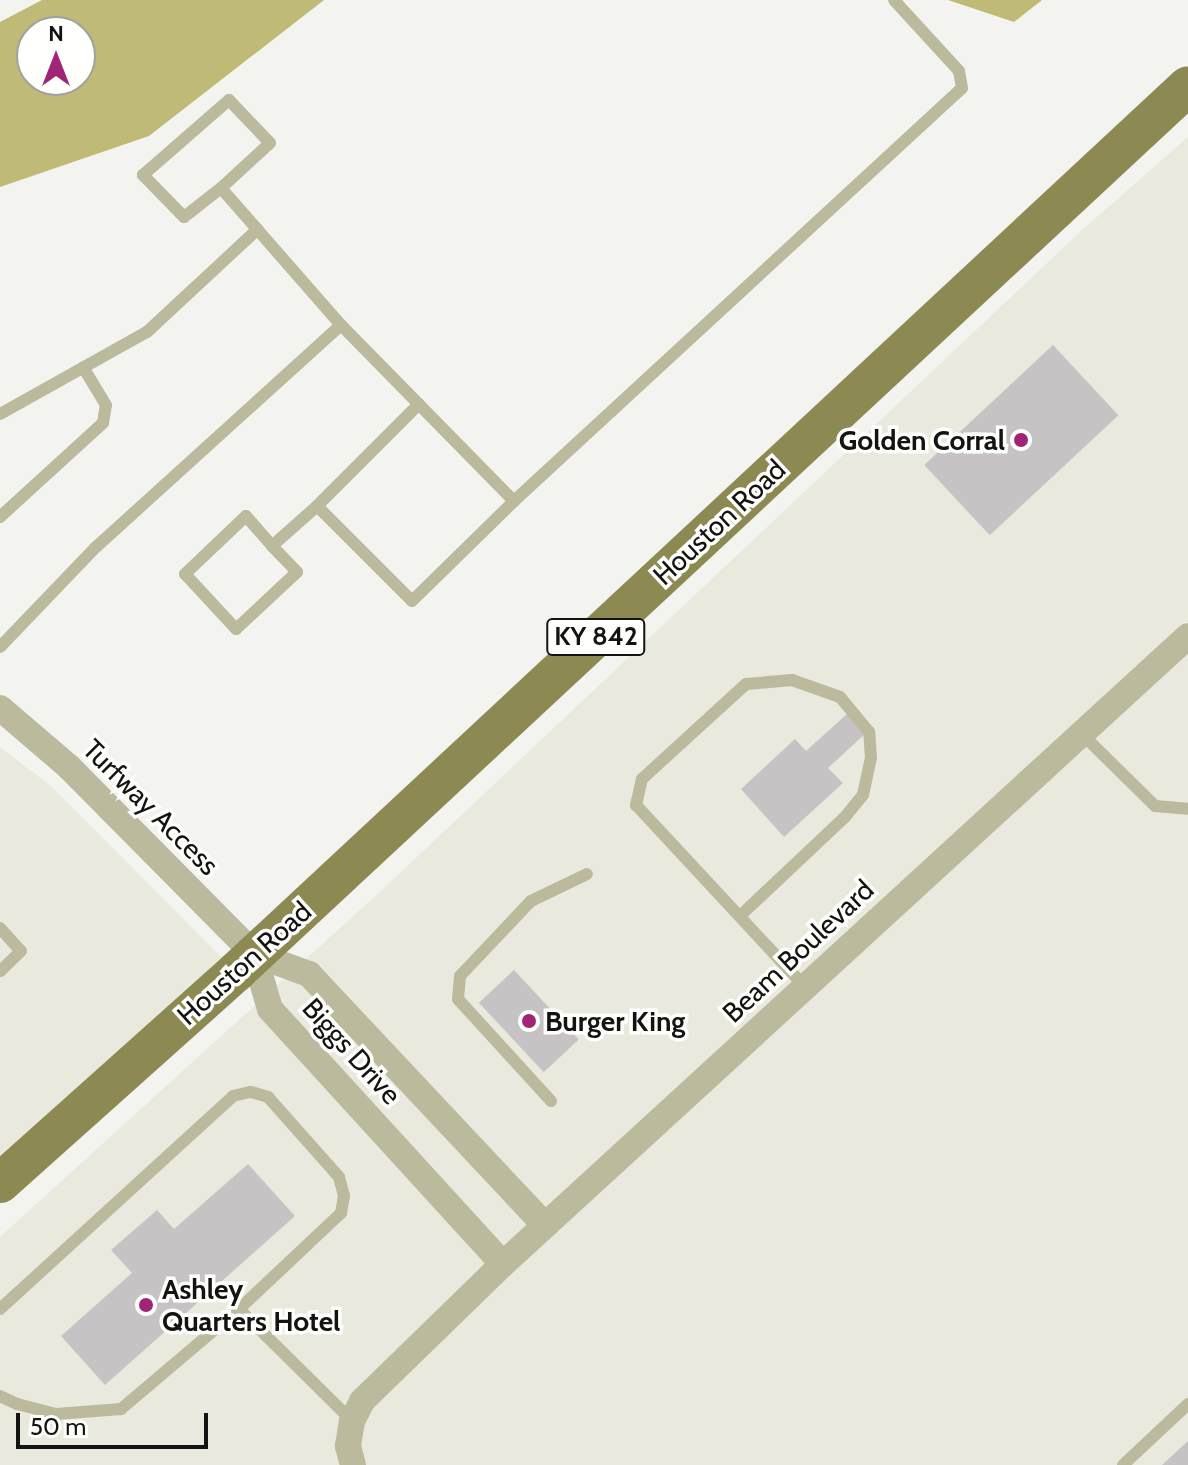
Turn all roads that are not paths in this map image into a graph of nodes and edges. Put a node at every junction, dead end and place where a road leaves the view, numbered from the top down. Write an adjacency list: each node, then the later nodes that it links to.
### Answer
1 (894, 0): 9 (lane)
2 (1188, 86): 21 (main road, Houston Road / KY 842)
3 (221, 188): 3 (lane); 4 (lane)
4 (258, 229): 5 (lane); 6 (lane)
5 (341, 325): 7 (lane); 14 (lane)
6 (83, 367): 8 (lane); 11 (lane)
7 (419, 404): 9 (lane); 10 (lane)
8 (0, 414)
9 (514, 501): 10 (lane)
10 (317, 506): 12 (lane)
11 (0, 517)
12 (272, 546): 12 (lane)
13 (1188, 636): 16 (street, Beam Boulevard)
14 (0, 647)
15 (0, 708): 21 (street, Turfway Access)
16 (1082, 734): 17 (lane); 23 (street, Beam Boulevard)
17 (1188, 809)
18 (587, 874): 24 (lane)
19 (741, 915): 19 (lane); 23 (lane)
20 (0, 928): 22 (lane)
21 (254, 954): 25 (main road, Houston Road / KY 842); 26 (street, Biggs Drive); 27 (street, Biggs Drive)
22 (0, 971)
23 (805, 987): 26 (street, Beam Boulevard)
24 (551, 1101)
25 (0, 1183)
26 (545, 1225): 27 (street, Beam Boulevard)
27 (503, 1264): 32 (street, Beam Boulevard)
28 (0, 1309): 29 (lane)
29 (239, 1309): 30 (lane); 32 (lane)
30 (0, 1396)
31 (1188, 1404): 34 (lane)
32 (352, 1421): 33 (street)
33 (353, 1465)
34 (1123, 1465)

